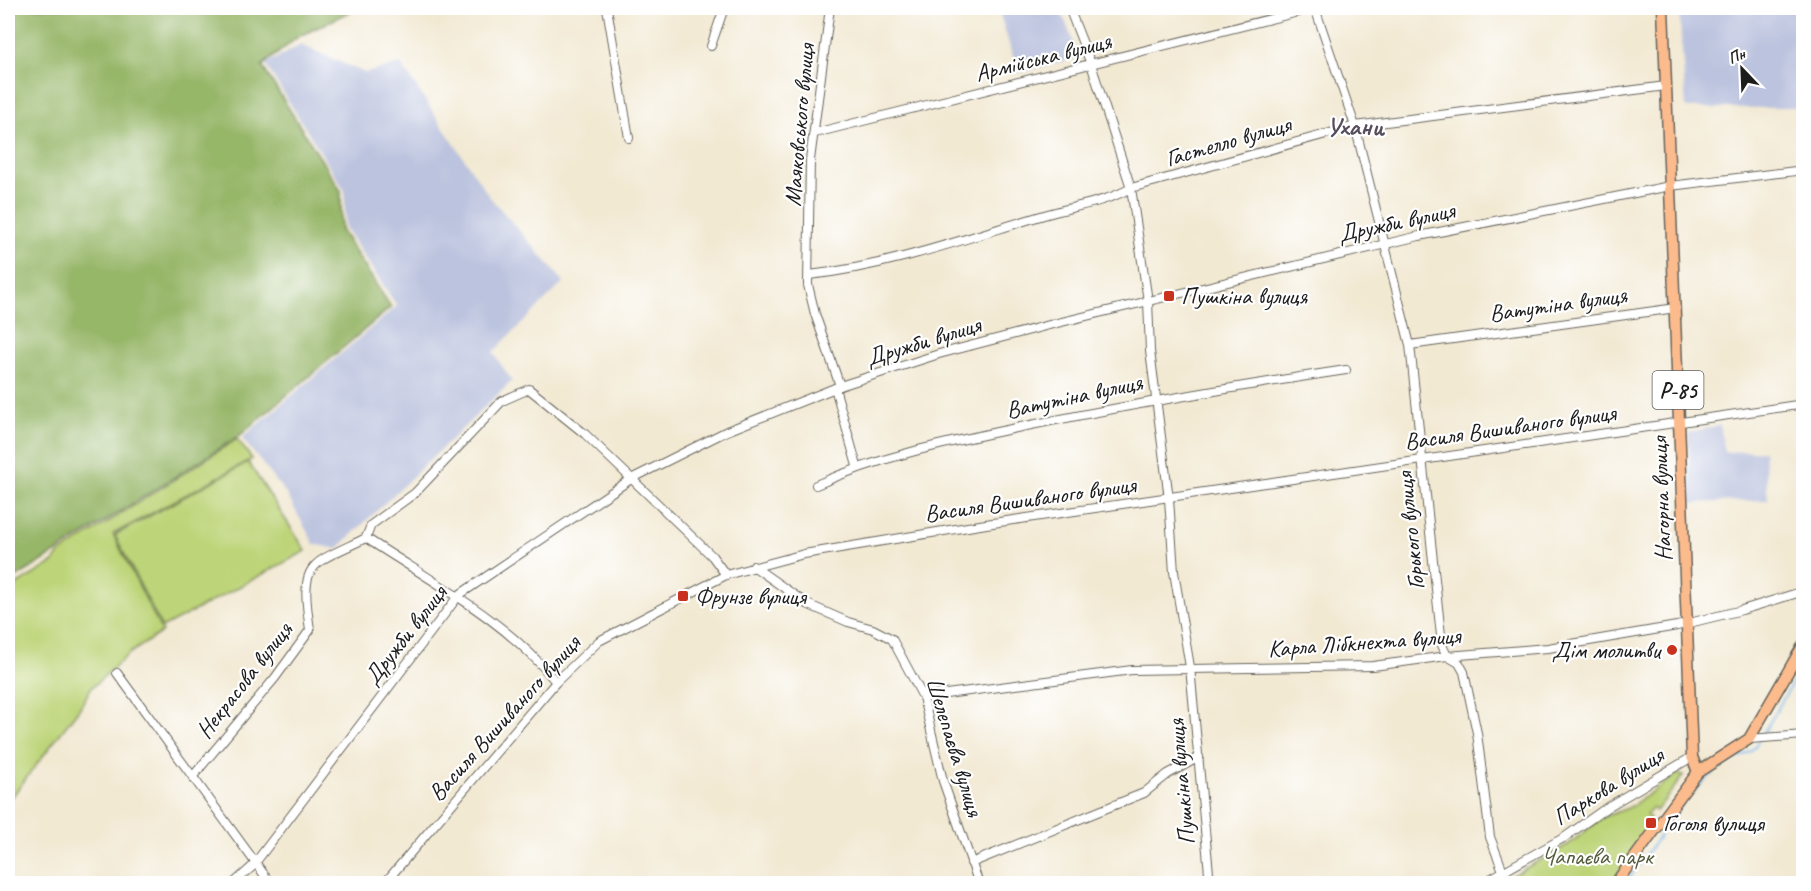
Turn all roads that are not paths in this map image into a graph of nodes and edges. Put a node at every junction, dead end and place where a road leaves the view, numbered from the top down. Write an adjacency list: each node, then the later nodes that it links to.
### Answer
1 (607, 8): 12 (street)
2 (724, 8): 7 (street)
3 (830, 8): 11 (street, Маяковського вулиця)
4 (1069, 8): 8 (street, Пушкіна вулиця)
5 (1315, 8): 8 (street, Армійська вулиця); 10 (street, Горького вулиця)
6 (1663, 8): 9 (main road, Нагорна вулиця / Р-85)
7 (711, 46)
8 (1091, 64): 11 (street, Армійська вулиця); 15 (street, Пушкіна вулиця)
9 (1666, 86): 10 (street, Гастелло вулиця); 14 (main road, Нагорна вулиця / Р-85)
10 (1355, 126): 15 (street, Гастелло вулиця); 16 (street, Горького вулиця)
11 (815, 133): 17 (street, Маяковського вулиця)
12 (629, 138)
13 (1803, 170): 14 (street, Дружби вулиця)
14 (1670, 186): 16 (street, Дружби вулиця); 19 (main road, Нагорна вулиця / Р-85)
15 (1131, 188): 17 (street, Гастелло вулиця); 18 (street, Пушкіна вулиця)
16 (1385, 243): 18 (street, Дружби вулиця); 20 (street, Горького вулиця)
17 (809, 275): 22 (street, Маяковського вулиця)
18 (1148, 301): 22 (street, Дружби вулиця); 23 (street, Пушкіна вулиця)
19 (1677, 308): 20 (street, Ватутіна вулиця); 25 (main road, Нагорна вулиця / Р-85)
20 (1410, 345): 26 (street, Горького вулиця)
21 (1346, 370): 23 (street, Ватутіна вулиця)
22 (838, 387): 27 (street, Маяковського вулиця); 28 (street, Дружби вулиця)
23 (1156, 399): 27 (street, Ватутіна вулиця); 30 (street, Пушкіна вулиця)
24 (1803, 404): 25 (street, Василя Вишиваного вулиця)
25 (1679, 422): 26 (street, Василя Вишиваного вулиця); 36 (main road, Нагорна вулиця / Р-85)
26 (1422, 459): 30 (street, Василя Вишиваного вулиця); 38 (street, Горького вулиця)
27 (857, 466): 29 (street, Ватутіна вулиця)
28 (632, 478): 31 (street, Некрасова вулиця); 33 (street); 35 (street, Дружби вулиця)
29 (816, 485)
30 (1169, 499): 32 (street, Василя Вишиваного вулиця); 39 (street, Пушкіна вулиця)
31 (366, 538): 35 (street); 48 (street, Некрасова вулиця)
32 (753, 566): 33 (street, Василя Вишиваного вулиця); 42 (street, Шелепаєва вулиця)
33 (726, 575): 41 (street, Василя Вишиваного вулиця)
34 (1803, 591): 36 (street, Карла Лібкнехта вулиця)
35 (459, 595): 41 (street); 49 (street, Дружби вулиця)
36 (1686, 624): 38 (street, Карла Лібкнехта вулиця); 46 (main road, Нагорна вулиця / Р-85)
37 (1803, 644): 44 (main road)
38 (1447, 657): 39 (street, Карла Лібкнехта вулиця); 51 (street, Горького вулиця)
39 (1190, 667): 42 (street, Карла Лібкнехта вулиця); 45 (street, Пушкіна вулиця)
40 (117, 673): 48 (street)
41 (556, 682): 54 (street, Василя Вишиваного вулиця)
42 (923, 697): 50 (street, Шелепаєва вулиця)
43 (1803, 735): 44 (street)
44 (1749, 739): 47 (main road)
45 (1199, 757): 50 (street); 56 (street, Пушкіна вулиця)
46 (1692, 757): 47 (main road, Нагорна вулиця / Р-85); 51 (street, Паркова вулиця)
47 (1698, 772): 58 (main road)
48 (194, 775): 49 (street)
49 (257, 860): 52 (street, Дружби вулиця); 53 (street)
50 (970, 863): 55 (street, Шелепаєва вулиця)
51 (1503, 871): 57 (street, Паркова вулиця)
52 (233, 884)
53 (272, 884)
54 (384, 884)
55 (979, 884)
56 (1210, 884)
57 (1481, 884)
58 (1615, 884)

